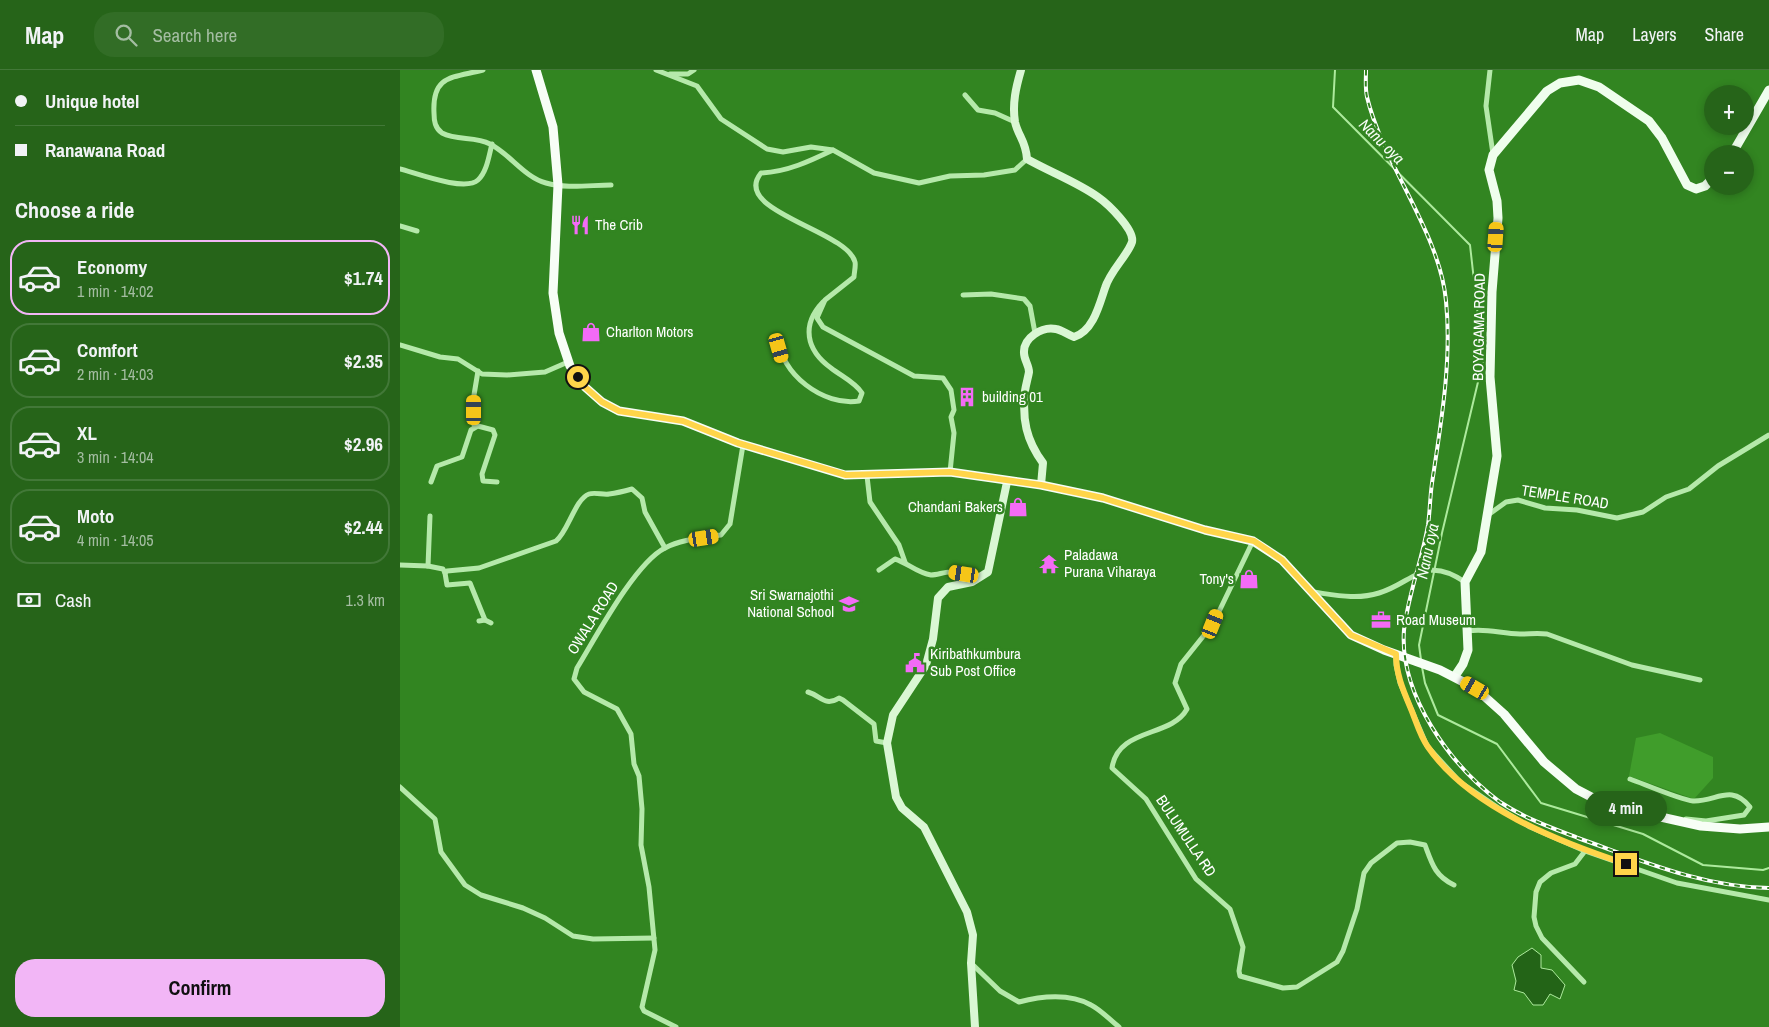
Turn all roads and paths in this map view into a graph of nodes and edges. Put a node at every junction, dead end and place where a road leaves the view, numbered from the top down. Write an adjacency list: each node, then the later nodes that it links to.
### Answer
1 (483, 70): 11 (street)
2 (536, 70): 17 (highway)
3 (656, 70): 7 (street)
4 (694, 70): 7 (street)
5 (1021, 70): 10 (main road)
6 (1490, 70): 14 (street)
7 (665, 74): 13 (street)
8 (1769, 90): 12 (main road)
9 (964, 95): 10 (street)
10 (1015, 122): 15 (main road)
11 (492, 144): 16 (street); 17 (street)
12 (1737, 145)
13 (833, 150): 15 (street); 23 (street)
14 (1493, 155): 19 (main road); 38 (main road, BOYAGAMA ROAD)
15 (1027, 160): 24 (main road)
16 (400, 169)
17 (558, 185): 18 (street); 27 (highway)
18 (612, 185)
19 (1704, 186)
20 (400, 226): 21 (street)
21 (417, 231)
22 (963, 295): 24 (street)
23 (825, 300): 25 (street); 32 (street)
24 (1035, 333): 37 (main road)
25 (779, 338)
26 (400, 345): 28 (street)
27 (568, 362): 28 (street); 31 (highway)
28 (478, 371): 29 (street)
29 (476, 427): 34 (street); 35 (street)
30 (1769, 435): 38 (street, TEMPLE ROAD)
31 (743, 444): 33 (highway); 41 (street, OWALA ROAD)
32 (950, 472): 33 (highway); 36 (highway)
33 (867, 476): 42 (street)
34 (431, 482)
35 (497, 482)
36 (1007, 482): 37 (highway); 47 (main road)
37 (1041, 485): 40 (highway)
38 (1488, 515): 48 (main road, BOYAGAMA ROAD)
39 (430, 516): 44 (street)
40 (1254, 541): 49 (highway); 64 (street, BULUMULLA RD)
41 (665, 548): 46 (street); 66 (street, OWALA ROAD)
42 (905, 562): 45 (street); 47 (street)
43 (400, 565): 44 (street)
44 (428, 566): 46 (street)
45 (879, 570)
46 (445, 573): 50 (street)
47 (970, 582): 58 (main road)
48 (1465, 582): 49 (street); 53 (main road)
49 (1313, 592): 54 (highway)
50 (485, 620): 51 (street); 52 (street)
51 (478, 621)
52 (491, 623)
53 (1468, 631): 55 (main road); 56 (street)
54 (1396, 654): 55 (highway); 63 (street)
55 (1455, 676): 61 (highway)
56 (1700, 680)
57 (808, 692): 58 (street)
58 (887, 743): 67 (main road)
59 (1630, 779): 61 (street)
60 (400, 787): 66 (street)
61 (1660, 817): 62 (highway)
62 (1769, 827)
63 (1585, 851): 65 (street); 68 (street)
64 (1454, 885)
65 (1769, 900)
66 (654, 938): 69 (street, OWALA ROAD)
67 (971, 963): 70 (main road); 71 (street)
68 (1584, 982)
69 (676, 1027)
70 (975, 1027)
71 (1119, 1027)

